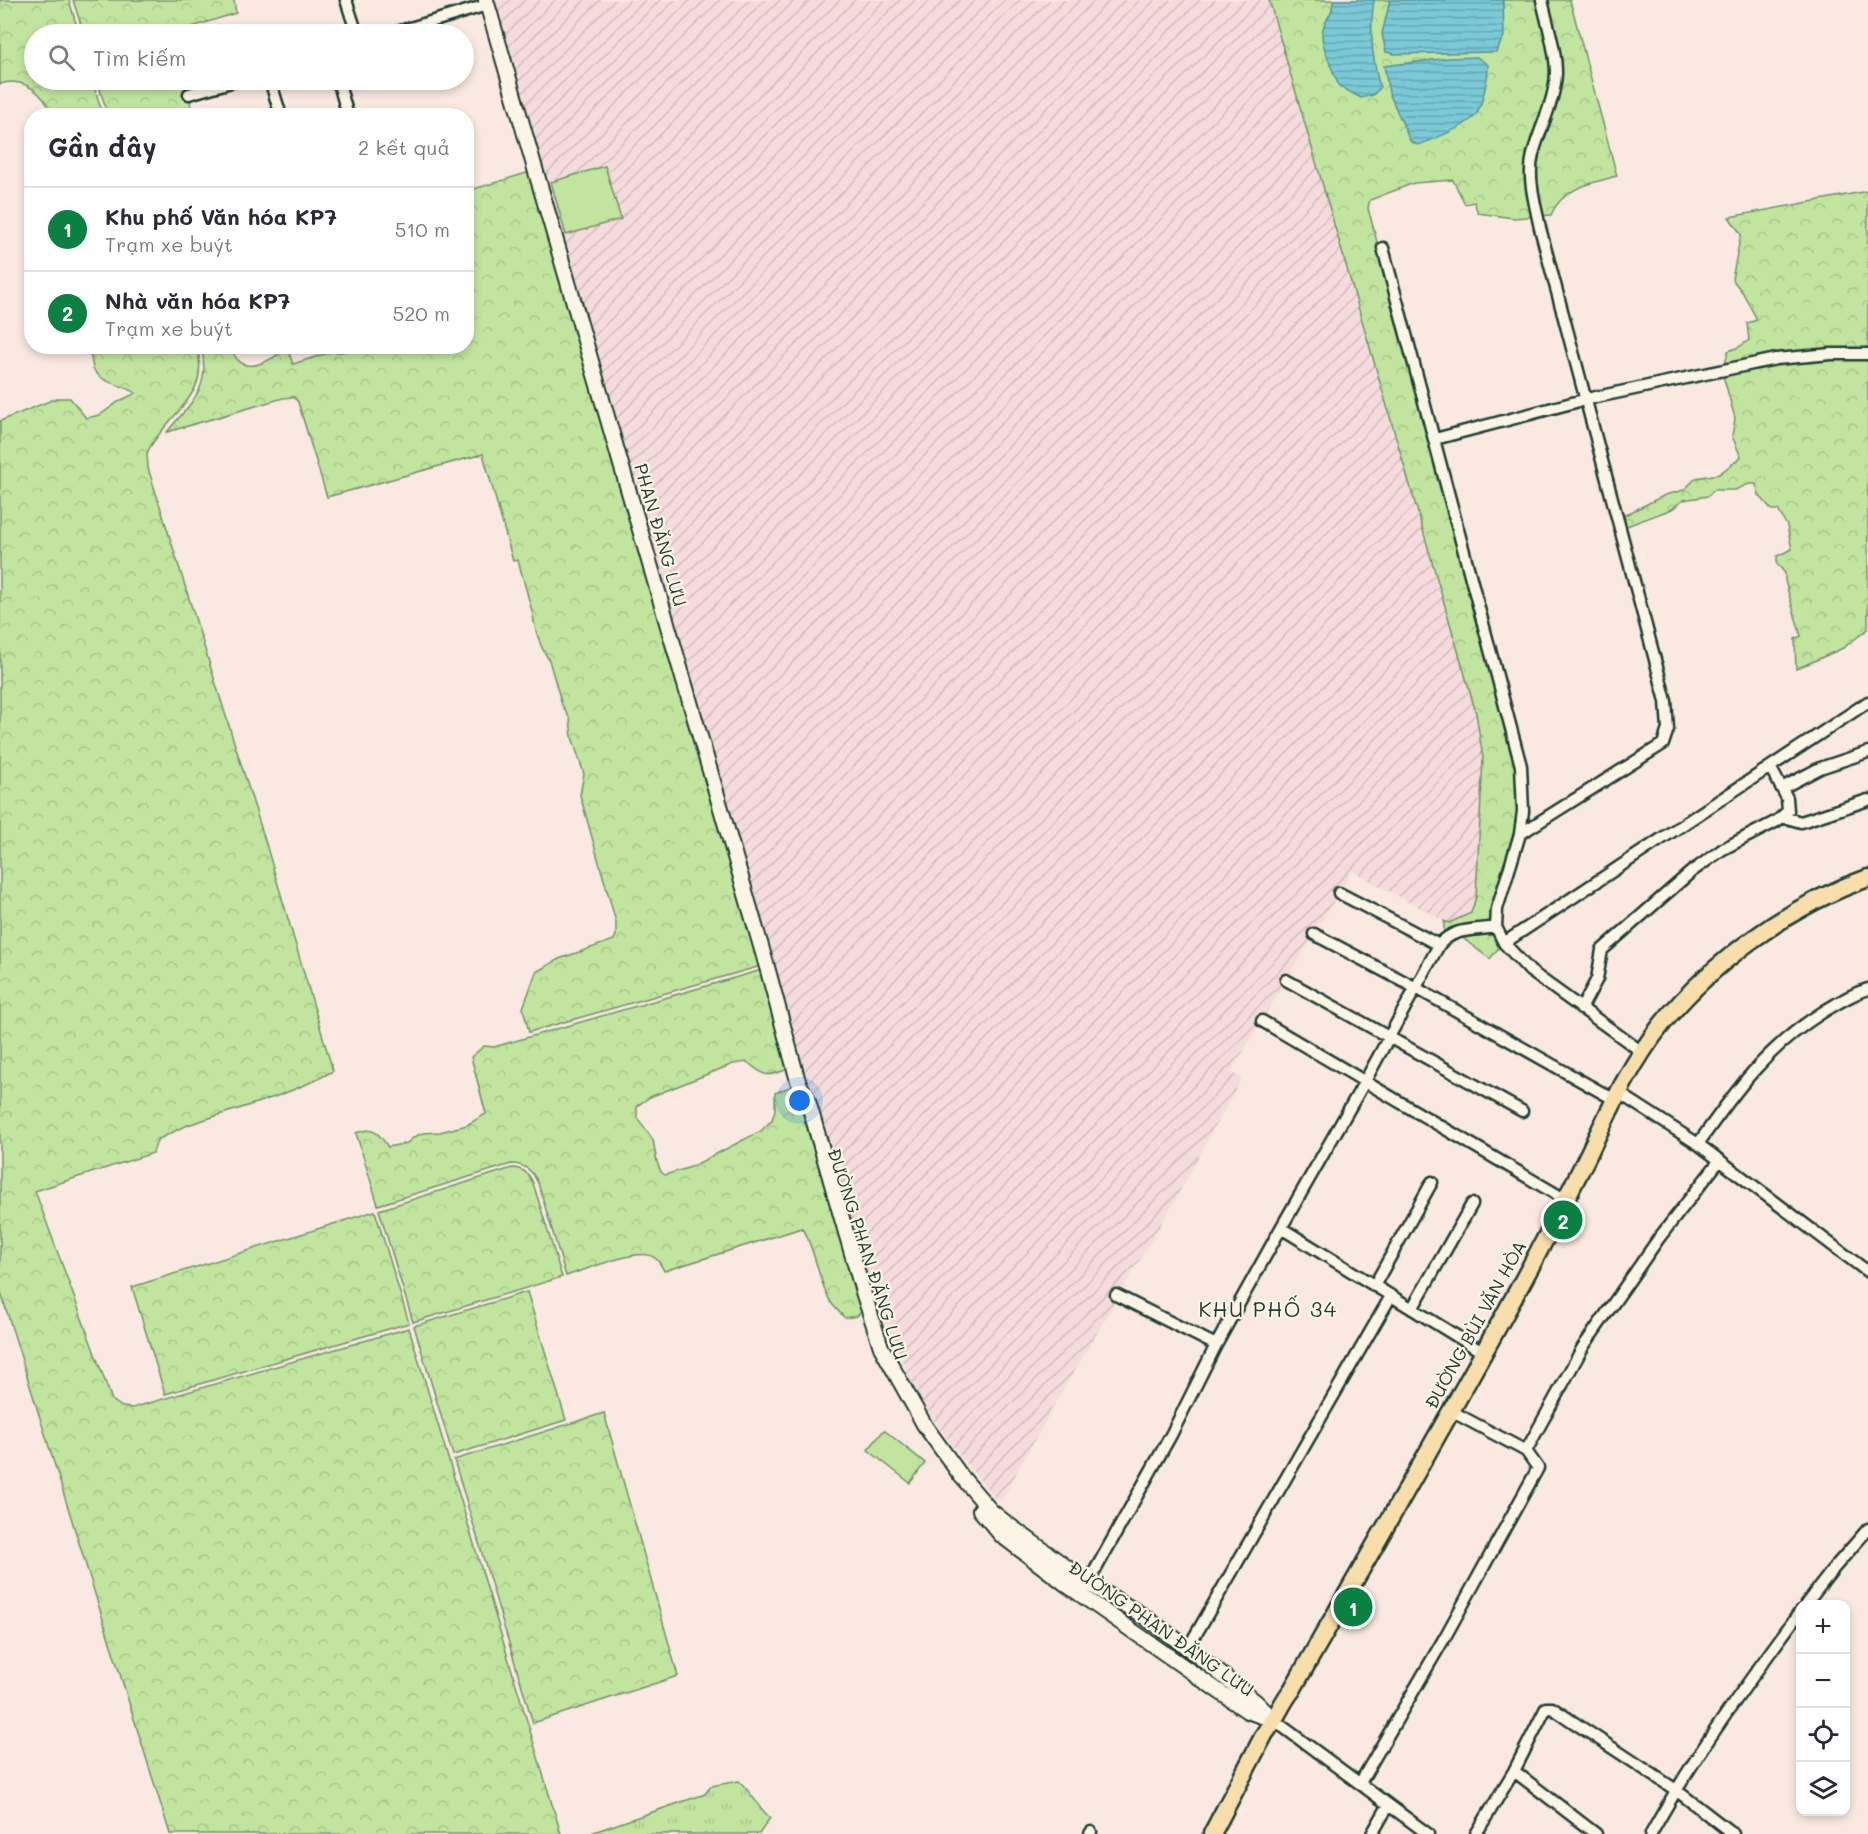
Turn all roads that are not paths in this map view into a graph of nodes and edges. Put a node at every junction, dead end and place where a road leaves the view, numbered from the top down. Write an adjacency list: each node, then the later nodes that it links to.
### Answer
1 (346, 0): 4 (street)
2 (1542, 0): 14 (street)
3 (487, 2): 5 (street); 36 (street, PHAN ĐĂNG LƯU)
4 (354, 24)
5 (420, 24)
6 (203, 90): 9 (street)
7 (273, 90): 10 (street)
8 (341, 90): 11 (street)
9 (189, 94)
10 (279, 108)
11 (346, 108)
12 (1383, 248): 15 (street)
13 (1868, 354): 14 (street)
14 (1587, 399): 15 (street); 22 (street)
15 (1435, 439): 22 (street)
16 (1868, 702): 18 (street)
17 (1868, 752): 19 (street)
18 (1770, 767): 19 (street); 27 (street)
19 (1782, 788): 21 (street)
20 (1868, 800): 21 (street)
21 (1783, 817): 32 (street)
22 (1520, 834): 25 (street)
23 (1868, 878): 35 (main road, ĐƯỜNG BÙI VĂN HÒA)
24 (1339, 893): 28 (street)
25 (1496, 927): 27 (street); 28 (street)
26 (1314, 934): 30 (street)
27 (1504, 943): 32 (street)
28 (1438, 945): 30 (street)
29 (1286, 981): 34 (street)
30 (1416, 988): 34 (street); 38 (street)
31 (1868, 989): 40 (street)
32 (1581, 1009): 35 (street)
33 (1262, 1021): 37 (street)
34 (1389, 1037): 37 (street); 39 (street)
35 (1642, 1052): 38 (main road, ĐƯỜNG BÙI VĂN HÒA)
36 (798, 1081): 55 (street, ĐƯỜNG PHAN ĐĂNG LƯU)
37 (1364, 1083): 43 (street); 45 (street)
38 (1617, 1097): 40 (street); 43 (main road, ĐƯỜNG BÙI VĂN HÒA)
39 (1522, 1111)
40 (1698, 1144): 41 (street)
41 (1720, 1160): 46 (street); 54 (street)
42 (1432, 1182): 47 (street)
43 (1566, 1200): 52 (main road, ĐƯỜNG BÙI VĂN HÒA)
44 (1472, 1204): 50 (street)
45 (1281, 1228): 47 (street); 51 (street)
46 (1868, 1272)
47 (1374, 1286): 49 (street)
48 (1116, 1295): 51 (street)
49 (1391, 1296): 50 (street); 60 (street)
50 (1412, 1309): 52 (street)
51 (1216, 1345): 57 (street)
52 (1484, 1353): 53 (main road, ĐƯỜNG BÙI VĂN HÒA)
53 (1451, 1411): 54 (street); 61 (main road, ĐƯỜNG BÙI VĂN HÒA)
54 (1526, 1451): 63 (street)
55 (974, 1496): 57 (street, ĐƯỜNG PHAN ĐĂNG LƯU); 61 (street, ĐƯỜNG PHAN ĐĂNG LƯU)
56 (1868, 1528): 58 (street)
57 (1088, 1583): 60 (street, ĐƯỜNG PHAN ĐĂNG LƯU)
58 (1810, 1600)
59 (1796, 1617): 64 (street)
60 (1188, 1648): 61 (street, ĐƯỜNG PHAN ĐĂNG LƯU)
61 (1275, 1721): 63 (street); 66 (main road, ĐƯỜNG BÙI VĂN HÒA)
62 (1514, 1771): 64 (street); 69 (street); 70 (street)
63 (1360, 1784): 65 (street)
64 (1676, 1790): 71 (street); 72 (street)
65 (1388, 1806): 67 (street); 68 (street)
66 (1212, 1834)
67 (1372, 1834)
68 (1428, 1834)
69 (1476, 1834)
70 (1596, 1834)
71 (1651, 1834)
72 (1733, 1834)

